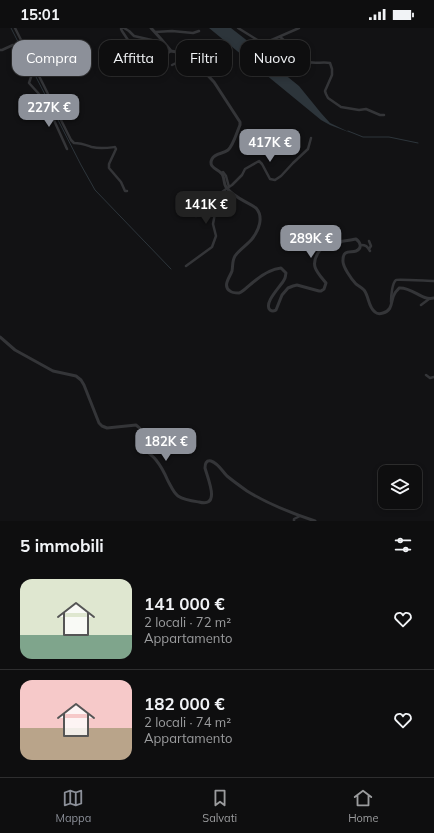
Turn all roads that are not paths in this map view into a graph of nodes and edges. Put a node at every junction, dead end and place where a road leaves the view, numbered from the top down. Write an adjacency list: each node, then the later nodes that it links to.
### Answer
1 (15, 28): 9 (street)
2 (123, 28): 10 (street); 12 (street)
3 (151, 28): 7 (street)
4 (238, 28): 8 (street)
5 (299, 28): 8 (street)
6 (199, 31): 7 (street)
7 (155, 32): 12 (street)
8 (280, 37): 20 (street)
9 (21, 40)
10 (128, 40)
11 (0, 50): 18 (street)
12 (171, 51): 13 (street)
13 (176, 52)
14 (176, 63): 15 (street)
15 (172, 64)
16 (39, 76): 24 (street)
17 (208, 76): 23 (street)
18 (43, 101): 19 (street); 22 (street)
19 (29, 109)
20 (384, 115)
21 (311, 138): 23 (street)
22 (67, 149)
23 (228, 188): 25 (street); 28 (street)
24 (127, 191)
25 (222, 192): 26 (street); 31 (street)
26 (196, 216)
27 (369, 241): 29 (street)
28 (329, 244): 29 (street); 30 (street)
29 (361, 245): 35 (street)
30 (291, 249)
31 (186, 266)
32 (434, 281): 35 (street)
33 (434, 298): 34 (street)
34 (429, 299): 35 (street); 36 (street)
35 (391, 305)
36 (421, 305)
37 (0, 338): 40 (street)
38 (426, 375): 39 (street)
39 (434, 377)
40 (300, 516): 41 (street); 42 (street)
41 (294, 521)
42 (315, 521)

